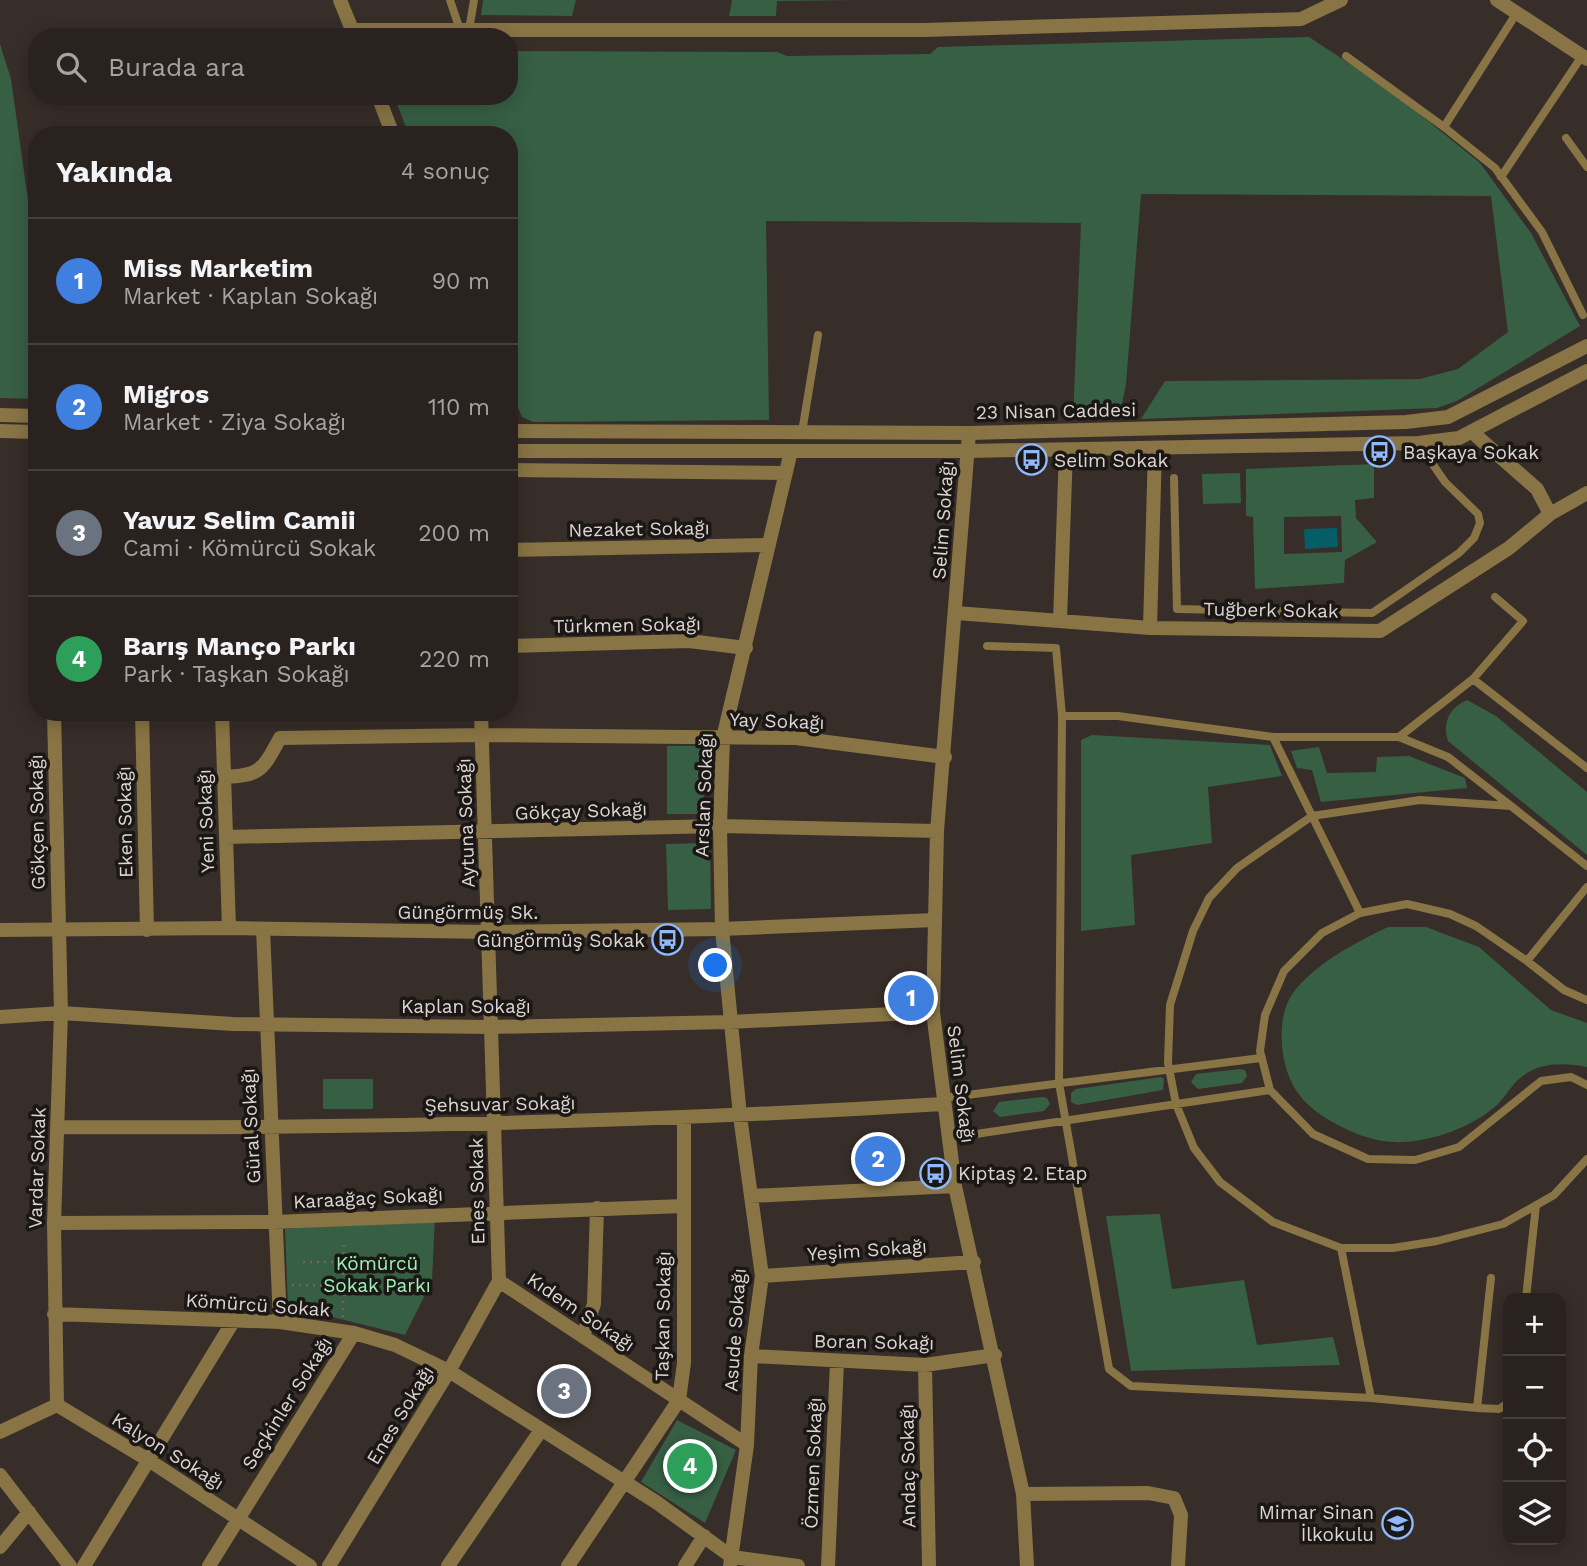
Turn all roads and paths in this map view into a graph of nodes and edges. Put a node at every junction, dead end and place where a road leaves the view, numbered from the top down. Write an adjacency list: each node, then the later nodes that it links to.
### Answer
1 (340, 0): 7 (street)
2 (450, 0): 8 (lane)
3 (474, 0): 9 (lane)
4 (1341, 0): 10 (street)
5 (1497, 0): 6 (street)
6 (1516, 13): 12 (street); 15 (lane)
7 (352, 28)
8 (464, 28)
9 (466, 28)
10 (518, 30)
11 (1346, 56): 15 (lane)
12 (1585, 58): 18 (lane)
13 (381, 105): 14 (street)
14 (390, 126)
15 (1444, 127): 18 (lane)
16 (1566, 138): 17 (lane)
17 (1587, 167)
18 (1501, 177): 19 (lane)
19 (1583, 315)
20 (818, 335): 28 (lane)
21 (1587, 346): 30 (street, 23 Nisan Caddesi)
22 (1587, 371): 29 (street, 23 Nisan Caddesi)
23 (0, 415): 24 (street)
24 (28, 416)
25 (0, 431): 27 (street)
26 (518, 431): 28 (street, 23 Nisan Caddesi)
27 (28, 432)
28 (802, 432): 30 (street, 23 Nisan Caddesi)
29 (1472, 432): 31 (street, 23 Nisan Caddesi); 41 (street)
30 (969, 433): 35 (street, Selim Sokağı)
31 (1418, 443): 32 (street, 23 Nisan Caddesi); 39 (lane)
32 (1155, 448): 33 (street, 23 Nisan Caddesi); 47 (street)
33 (1066, 450): 35 (street, 23 Nisan Caddesi); 46 (street)
34 (518, 451): 36 (street, 23 Nisan Caddesi)
35 (968, 451): 36 (street, 23 Nisan Caddesi); 45 (street, Selim Sokağı)
36 (791, 452): 38 (street, Arslan Sokağı)
37 (518, 470): 38 (street)
38 (786, 473): 42 (street, Arslan Sokağı)
39 (1174, 478)
40 (1587, 493): 41 (street, Tuğberk Sokak)
41 (1550, 514): 47 (street, Tuğberk Sokak)
42 (769, 545): 43 (street, Nezaket Sokağı); 50 (street, Arslan Sokağı)
43 (518, 550)
44 (1494, 597): 51 (lane)
45 (956, 613): 46 (street, Tuğberk Sokak); 61 (street, Selim Sokağı)
46 (1060, 621): 47 (street, Tuğberk Sokak)
47 (1150, 628)
48 (518, 646): 50 (street, Türkmen Sokağı)
49 (987, 646): 52 (lane)
50 (746, 648): 60 (street, Arslan Sokağı)
51 (1473, 679): 59 (lane); 62 (lane)
52 (1062, 716): 58 (lane); 91 (lane)
53 (54, 721): 79 (street, Gökçen Sokağı)
54 (142, 721): 78 (street, Eken Sokağı)
55 (222, 721): 63 (street, Yeni Sokağı)
56 (481, 721): 57 (street, Aytuna Sokağı)
57 (481, 735): 60 (street, Yay Sokağı); 63 (street, Yay Sokağı); 68 (street, Aytuna Sokağı)
58 (1273, 737): 59 (lane); 65 (lane)
59 (1399, 737): 64 (lane)
60 (723, 738): 61 (street, Yay Sokağı); 66 (street, Arslan Sokağı)
61 (945, 757): 67 (street, Selim Sokağı)
62 (1587, 768)
63 (224, 777): 69 (street, Yeni Sokağı)
64 (1511, 806): 65 (lane); 70 (lane)
65 (1312, 816): 72 (lane); 90 (lane)
66 (720, 826): 67 (street, Gökçay Sokağı); 68 (street, Gökçay Sokağı); 76 (street, Arslan Sokağı)
67 (937, 831): 73 (street, Selim Sokağı)
68 (486, 833): 69 (street, Gökçay Sokağı); 80 (street, Aytuna Sokağı)
69 (226, 837): 74 (street, Yeni Sokağı)
70 (1587, 866)
71 (1587, 887): 81 (lane)
72 (1360, 913): 81 (lane); 89 (lane)
73 (935, 920): 76 (street, Güngörmüş Sk.); 83 (street, Selim Sokağı)
74 (229, 928): 75 (street, Güngörmüş Sk.); 78 (street, Güngörmüş Sk.)
75 (263, 929): 80 (street, Güngörmüş Sk.); 87 (street, Güral Sokağı)
76 (722, 929): 80 (street, Güngörmüş Sk.); 86 (street, Arslan Sokağı)
77 (0, 930): 79 (street, Güngörmüş Sk.)
78 (147, 930): 79 (street, Güngörmüş Sk.)
79 (59, 932): 84 (street, Vardar Sokak)
80 (490, 932): 88 (street, Enes Sokak)
81 (1527, 961): 82 (lane)
82 (1587, 1000)
83 (933, 1012): 86 (street, Kaplan Sokağı); 94 (street, Selim Sokağı)
84 (61, 1013): 85 (street, Kaplan Sokağı); 87 (street, Kaplan Sokağı); 100 (street, Vardar Sokak)
85 (0, 1017)
86 (730, 1022): 88 (street, Kaplan Sokağı); 96 (street, Asude Sokağı)
87 (265, 1024): 88 (street, Kaplan Sokağı); 101 (street, Güral Sokağı)
88 (492, 1027): 99 (street, Enes Sokak)
89 (1261, 1058): 90 (lane); 93 (lane)
90 (1170, 1069): 91 (lane); 95 (lane)
91 (1059, 1083): 94 (lane); 98 (lane)
92 (1587, 1084): 93 (lane)
93 (1270, 1090): 95 (lane)
94 (943, 1101): 96 (street, Şehsuvar Sokağı); 102 (street, Selim Sokağı)
95 (1176, 1104): 98 (lane); 113 (lane)
96 (740, 1116): 97 (street, Şehsuvar Sokağı); 105 (street, Asude Sokağı)
97 (684, 1118): 99 (street, Şehsuvar Sokağı); 107 (street, Taşkan Sokağı)
98 (1065, 1121): 102 (lane); 135 (lane)
99 (495, 1123): 101 (street, Şehsuvar Sokağı); 109 (street, Enes Sokak)
100 (57, 1126): 101 (street, Şehsuvar Sokağı); 111 (street, Vardar Sokak)
101 (271, 1128): 110 (street, Güral Sokağı)
102 (949, 1138): 104 (street, Selim Sokağı)
103 (1587, 1159): 106 (lane)
104 (955, 1186): 105 (street); 116 (street, Selim Sokağı)
105 (751, 1196): 119 (street, Asude Sokağı)
106 (1536, 1205): 113 (lane); 124 (lane)
107 (683, 1206): 108 (street, Karaağaç Sokağı); 136 (street, Taşkan Sokağı)
108 (597, 1208): 109 (street, Karaağaç Sokağı); 129 (street)
109 (495, 1211): 110 (street, Karaağaç Sokağı); 121 (street, Enes Sokak)
110 (274, 1222): 111 (street, Karaağaç Sokağı); 122 (street, Güral Sokağı)
111 (54, 1223): 125 (street, Vardar Sokak)
112 (344, 1243): 115 (path)
113 (1341, 1248): 135 (lane)
114 (303, 1262): 115 (path)
115 (344, 1262): 117 (path)
116 (974, 1262): 119 (street, Yeşim Sokağı); 131 (street, Selim Sokağı)
117 (344, 1268): 118 (path); 123 (path)
118 (390, 1269)
119 (762, 1276): 130 (street, Asude Sokağı)
120 (1491, 1278): 139 (lane)
121 (499, 1281): 129 (street, Kıdem Sokağı); 134 (street, Enes Sokağı)
122 (278, 1285): 123 (path); 127 (street, Güral Sokağı)
123 (344, 1286): 128 (path)
124 (1527, 1293)
125 (54, 1314): 126 (street, Kömürcü Sokak); 137 (street, Vardar Sokak)
126 (234, 1320): 127 (street, Kömürcü Sokak); 143 (street)
127 (280, 1322): 128 (street, Kömürcü Sokak)
128 (349, 1332): 134 (street, Kömürcü Sokak); 148 (street, Seçkinler Sokağı)
129 (583, 1336): 136 (street, Kıdem Sokağı)
130 (751, 1356): 132 (street, Boran Sokağı); 142 (street, Asude Sokağı)
131 (995, 1356): 133 (street, Boran Sokağı); 146 (street, Selim Sokağı)
132 (837, 1362): 133 (street, Boran Sokağı); 161 (street, Özmen Sokağı)
133 (925, 1364): 162 (street, Andaç Sokağı)
134 (449, 1371): 140 (street, Kömürcü Sokak); 156 (street, Enes Sokağı)
135 (1371, 1398): 139 (lane)
136 (679, 1401): 142 (street, Kıdem Sokağı); 145 (street, Taşkan Sokağı)
137 (57, 1405): 141 (street); 143 (street, Kalyon Sokağı)
138 (1503, 1406): 139 (lane)
139 (1477, 1408)
140 (541, 1430): 145 (street, Kömürcü Sokak); 157 (street)
141 (0, 1432)
142 (747, 1445): 151 (street, Asude Sokağı)
143 (150, 1461): 148 (street, Kalyon Sokağı); 153 (street)
144 (0, 1475): 147 (street)
145 (623, 1482): 149 (street, Kömürcü Sokak); 158 (street, Taşkan Sokağı)
146 (1024, 1494): 163 (street, Selim Sokağı); 164 (street)
147 (29, 1512): 150 (street); 152 (street)
148 (237, 1518): 154 (street, Seçkinler Sokağı); 155 (street, Kalyon Sokağı)
149 (704, 1536): 151 (street, Kömürcü Sokak); 159 (street)
150 (0, 1547)
151 (731, 1562): 160 (street)
152 (70, 1566)
153 (84, 1566)
154 (209, 1566)
155 (310, 1566)
156 (330, 1566)
157 (448, 1566)
158 (568, 1566)
159 (685, 1566)
160 (798, 1566)
161 (828, 1566)
162 (929, 1566)
163 (1027, 1566)
164 (1178, 1566)

